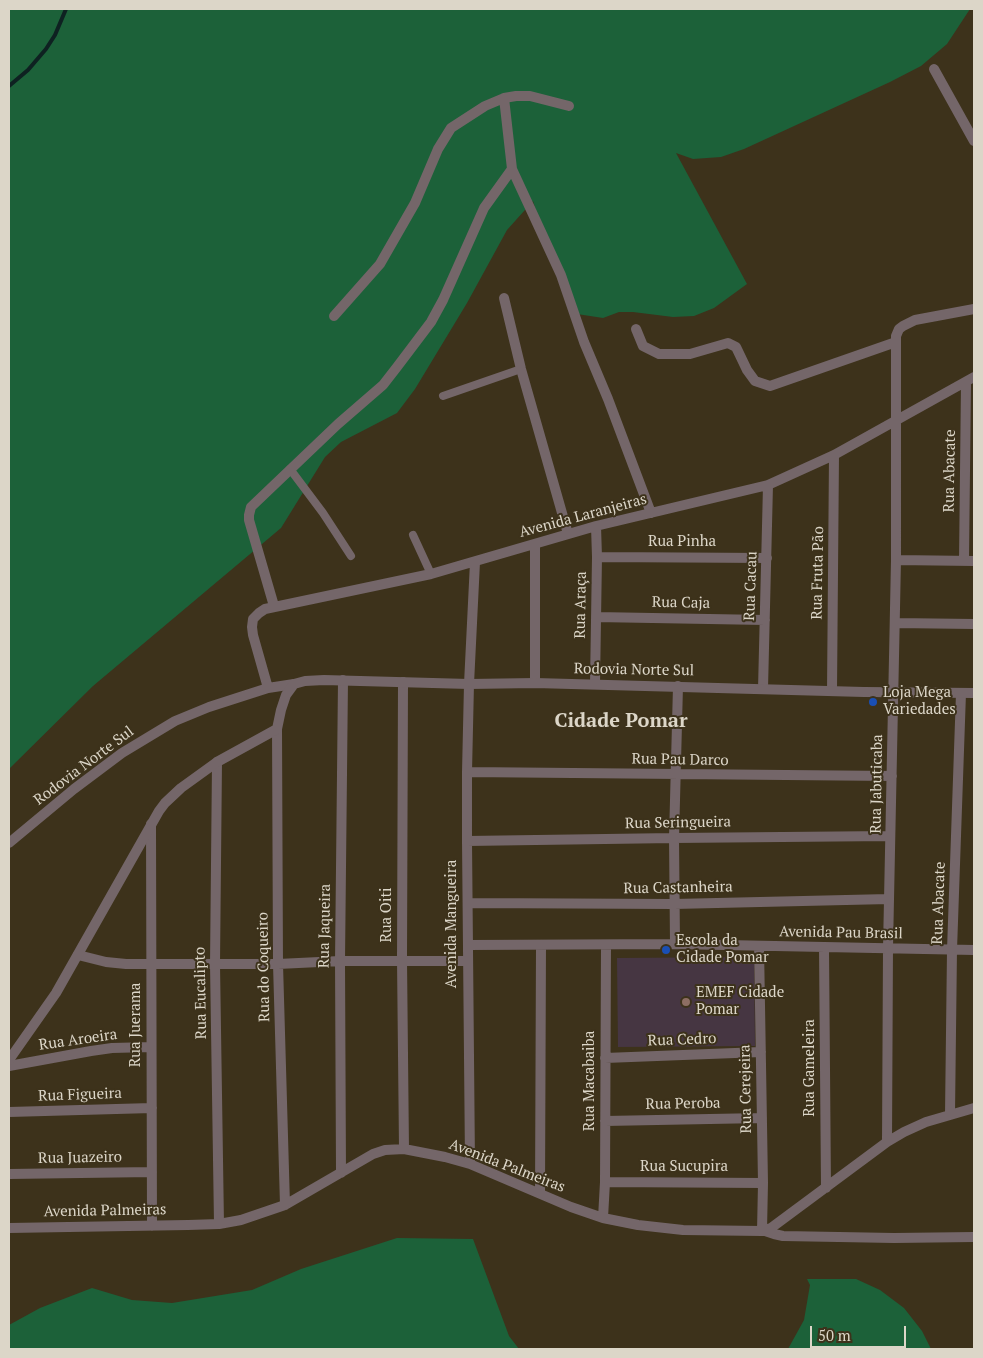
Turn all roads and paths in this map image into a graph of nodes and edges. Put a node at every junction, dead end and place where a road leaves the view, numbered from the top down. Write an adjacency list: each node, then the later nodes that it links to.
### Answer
1 (934, 69): 4 (street)
2 (504, 98): 3 (street); 5 (street); 8 (street)
3 (569, 106)
4 (974, 142)
5 (512, 170): 16 (street); 18 (street)
6 (504, 298): 11 (street)
7 (974, 309): 10 (street)
8 (334, 316)
9 (636, 329): 10 (street)
10 (896, 339): 14 (street, Rua Jabuticaba)
11 (521, 369): 13 (lane); 20 (street)
12 (970, 380): 14 (street, Avenida Laranjeiras); 27 (street, Rua Abacate)
13 (444, 396)
14 (897, 421): 15 (street, Avenida Laranjeiras); 26 (street, Rua Jabuticaba)
15 (834, 455): 17 (street, Avenida Laranjeiras); 44 (street, Rua Fruta Pão)
16 (290, 469): 23 (lane); 30 (street)
17 (768, 485): 18 (street, Avenida Laranjeiras); 25 (street, Rua Cacau)
18 (651, 513): 19 (street, Avenida Laranjeiras)
19 (596, 526): 20 (street, Avenida Laranjeiras); 24 (street, Rua Araça)
20 (568, 534): 22 (street, Avenida Laranjeiras)
21 (413, 535): 29 (lane)
22 (535, 544): 28 (street, Avenida Laranjeiras); 37 (street)
23 (352, 556)
24 (597, 557): 25 (street, Rua Pinha); 31 (street, Rua Araça)
25 (767, 558): 32 (street, Rua Cacau)
26 (896, 560): 27 (street); 33 (street, Rua Jabuticaba)
27 (969, 561)
28 (475, 562): 29 (street, Avenida Laranjeiras); 39 (street, Avenida Mangueira)
29 (431, 574): 30 (street, Avenida Laranjeiras)
30 (274, 606): 42 (street, Avenida Laranjeiras)
31 (596, 617): 32 (street, Rua Caja); 40 (street, Rua Araça)
32 (765, 620): 43 (street, Rua Cacau)
33 (895, 623): 34 (street); 45 (street, Rua Jabuticaba)
34 (974, 624)
35 (343, 680): 36 (street, Rodovia Norte Sul); 38 (street, Rodovia Norte Sul); 72 (street, Rua Jaqueira)
36 (403, 682): 39 (street, Rodovia Norte Sul); 71 (street, Rua Oiti)
37 (534, 683): 39 (street, Rodovia Norte Sul); 40 (street, Rodovia Norte Sul)
38 (294, 684): 42 (street, Rodovia Norte Sul); 48 (street)
39 (468, 684): 50 (street, Avenida Mangueira)
40 (595, 684): 41 (street, Rodovia Norte Sul)
41 (678, 686): 43 (street, Rodovia Norte Sul); 51 (street)
42 (268, 688): 57 (street, Rodovia Norte Sul)
43 (763, 689): 44 (street, Rodovia Norte Sul)
44 (832, 691): 45 (street, Rodovia Norte Sul)
45 (894, 693): 46 (street, Rodovia Norte Sul); 52 (street, Rua Jabuticaba)
46 (961, 693): 47 (street, Rodovia Norte Sul); 68 (street, Rua Abacate)
47 (974, 693)
48 (276, 728): 49 (street); 75 (street, Rua do Coqueiro)
49 (217, 762): 53 (street); 74 (street, Rua Eucalipto)
50 (467, 772): 51 (street, Rua Pau Darco); 56 (street, Avenida Mangueira)
51 (676, 775): 52 (street, Rua Pau Darco); 55 (street)
52 (892, 776): 54 (street, Rua Jabuticaba)
53 (151, 824): 70 (street); 76 (street, Rua Juerama)
54 (890, 836): 55 (street, Rua Seringueira); 58 (street, Rua Jabuticaba)
55 (674, 838): 56 (street, Rua Seringueira); 60 (street)
56 (467, 842): 59 (street, Avenida Mangueira)
57 (9, 843)
58 (889, 899): 60 (street, Rua Castanheira); 67 (street, Rua Jabuticaba)
59 (468, 902): 60 (street, Rua Castanheira); 62 (street, Avenida Mangueira)
60 (674, 904): 61 (street)
61 (675, 944): 64 (street, Avenida Pau Brasil); 65 (street, Avenida Pau Brasil)
62 (468, 945): 63 (street, Avenida Pau Brasil); 73 (street, Avenida Mangueira)
63 (541, 945): 64 (street, Avenida Pau Brasil); 97 (street)
64 (606, 945): 79 (street, Rua Macabaiba)
65 (758, 946): 66 (street, Avenida Pau Brasil); 78 (street, Rua Cerejeira)
66 (824, 948): 67 (street, Avenida Pau Brasil); 96 (street, Rua Gameleira)
67 (888, 948): 68 (street, Avenida Pau Brasil); 88 (street, Rua Jabuticaba)
68 (952, 950): 69 (street, Avenida Pau Brasil); 85 (street, Rua Abacate)
69 (974, 950)
70 (78, 955): 76 (street); 80 (street)
71 (402, 960): 72 (street); 73 (street); 89 (street, Rua Oiti)
72 (340, 961): 75 (street); 92 (street, Rua Jaqueira)
73 (468, 961): 90 (street, Avenida Mangueira)
74 (215, 964): 75 (street); 76 (street); 100 (street, Rua Eucalipto)
75 (278, 964): 98 (street, Rua do Coqueiro)
76 (151, 965): 77 (street, Rua Juerama)
77 (151, 1048): 81 (street, Rua Aroeira); 82 (street, Rua Juerama)
78 (761, 1052): 79 (street, Rua Cedro); 86 (street, Rua Cerejeira)
79 (605, 1058): 87 (street, Rua Macabaiba)
80 (9, 1060)
81 (9, 1066)
82 (152, 1108): 84 (street, Rua Figueira); 91 (street, Rua Juerama)
83 (974, 1108): 85 (street)
84 (9, 1112)
85 (950, 1114): 88 (street)
86 (762, 1118): 87 (street, Rua Peroba); 95 (street, Rua Cerejeira)
87 (605, 1121): 94 (street, Rua Macabaiba)
88 (887, 1142): 96 (street)
89 (404, 1149): 90 (street, Avenida Palmeiras); 92 (street, Avenida Palmeiras)
90 (470, 1164): 97 (street, Avenida Palmeiras)
91 (152, 1172): 93 (street, Rua Juazeiro); 101 (street, Rua Juerama)
92 (341, 1173): 98 (street, Avenida Palmeiras)
93 (9, 1174)
94 (605, 1182): 95 (street, Rua Sucupira); 99 (street, Rua Macabaiba)
95 (763, 1183): 103 (street, Rua Cerejeira)
96 (826, 1188): 103 (street)
97 (540, 1193): 99 (street, Avenida Palmeiras)
98 (285, 1205): 100 (street, Avenida Palmeiras)
99 (603, 1218): 103 (street, Avenida Palmeiras)
100 (219, 1224): 101 (street, Avenida Palmeiras)
101 (152, 1226): 102 (street, Avenida Palmeiras)
102 (9, 1228)
103 (764, 1231): 104 (street, Avenida Palmeiras)
104 (974, 1237)

